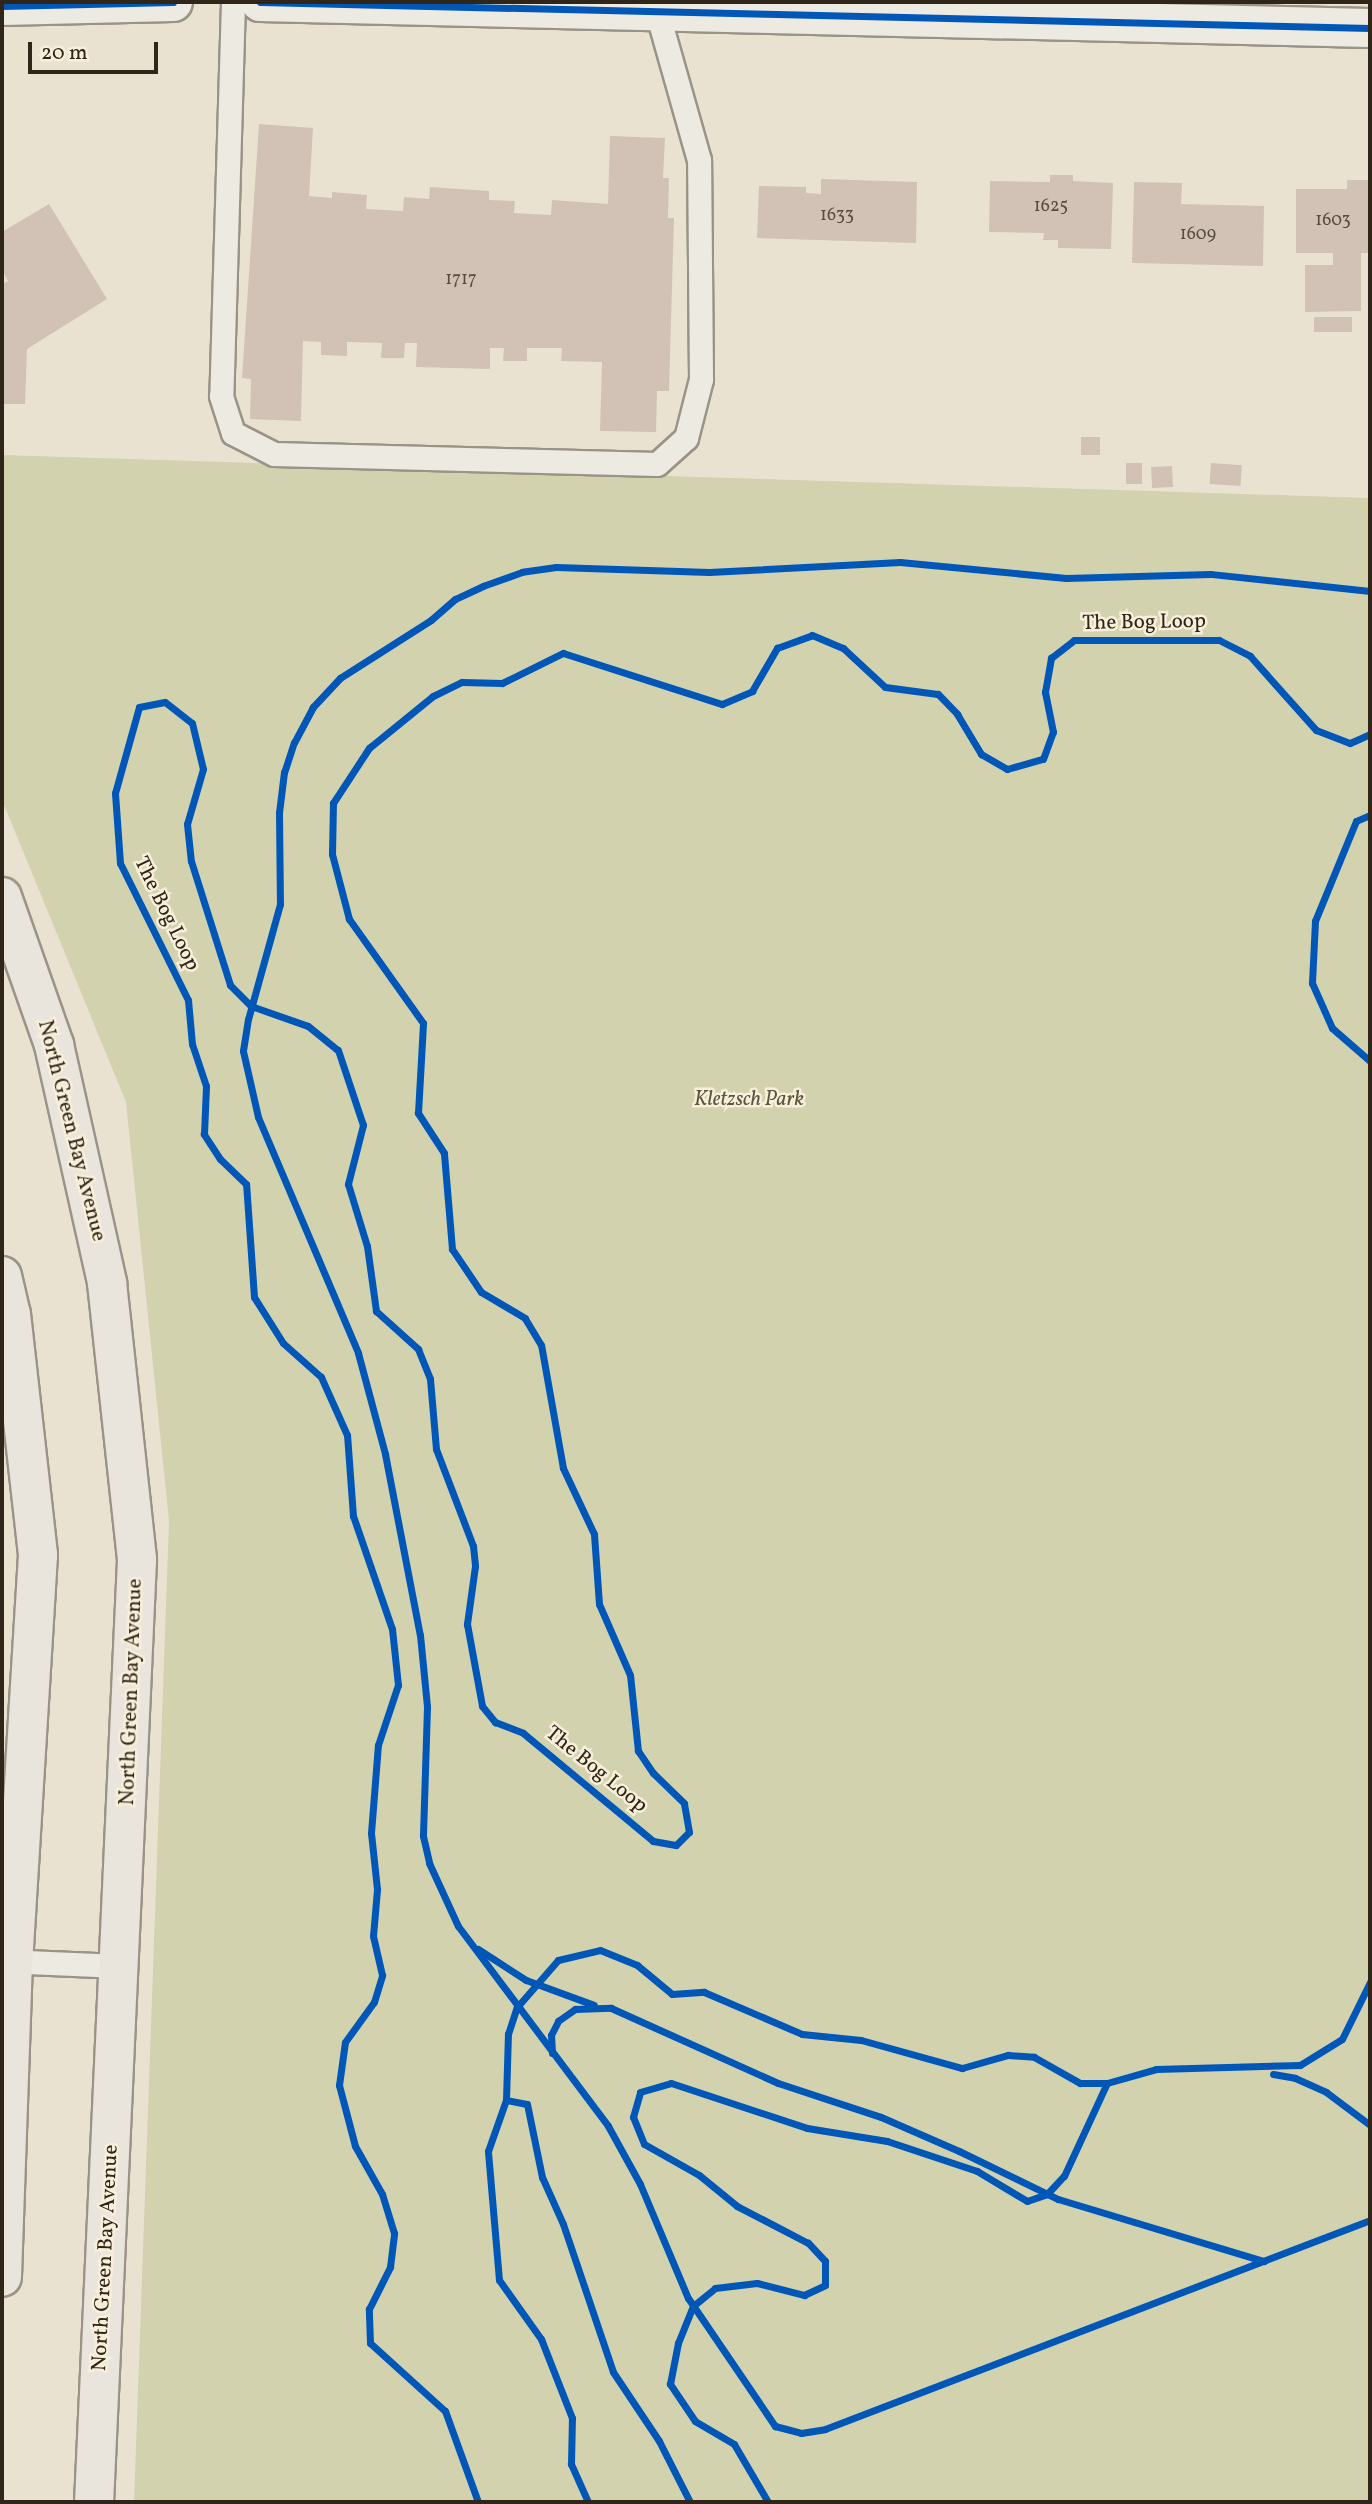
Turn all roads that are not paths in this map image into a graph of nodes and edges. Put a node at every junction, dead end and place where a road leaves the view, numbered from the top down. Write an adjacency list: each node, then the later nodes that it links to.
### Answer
1 (173, 2): 5 (street)
2 (233, 2): 6 (lane)
3 (260, 2): 4 (street)
4 (386, 4): 6 (street)
5 (2, 6)
6 (657, 12): 7 (street)
7 (1370, 28)
8 (2, 897): 13 (main road, North Green Bay Avenue)
9 (2, 1276): 10 (main road)
10 (6, 1314): 11 (main road)
11 (15, 1464): 12 (main road)
12 (8, 1961): 13 (lane); 14 (main road)
13 (120, 1966): 15 (main road, North Green Bay Avenue)
14 (2, 2277)
15 (94, 2502)

